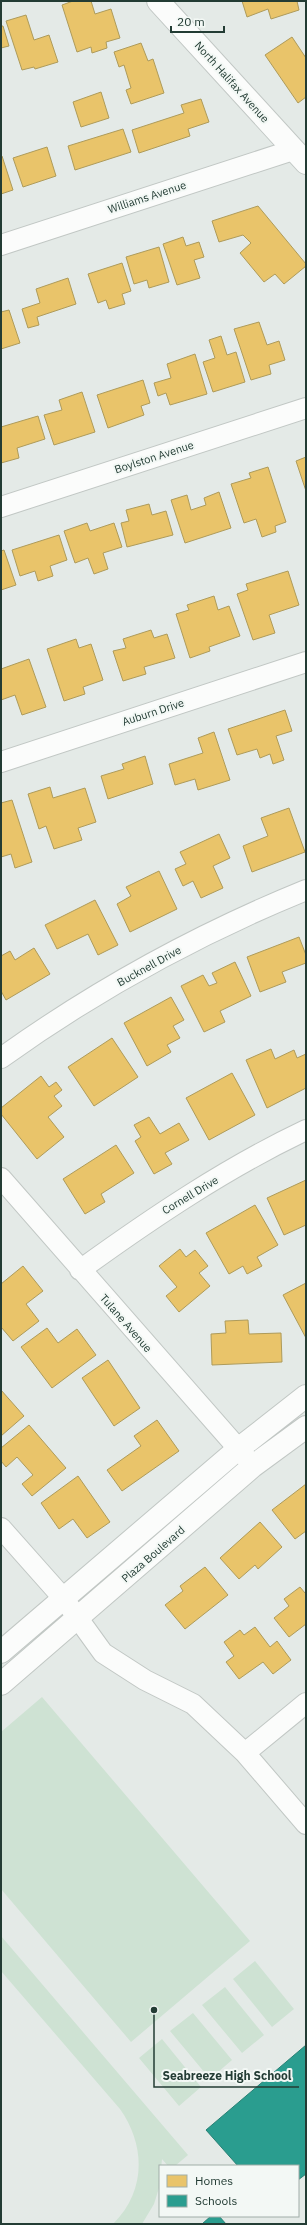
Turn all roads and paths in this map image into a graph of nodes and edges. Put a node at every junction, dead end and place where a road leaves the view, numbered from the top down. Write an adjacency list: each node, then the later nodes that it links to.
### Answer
1 (158, 1): 2 (street, North Halifax Avenue)
2 (300, 157): 3 (street, Williams Avenue)
3 (1, 245)
4 (306, 408): 5 (street, Boylston Avenue)
5 (1, 507)
6 (306, 662): 7 (street, Auburn Drive)
7 (1, 762)
8 (306, 890): 9 (street, Bucknell Drive)
9 (1, 1058)
10 (306, 1130): 12 (street, Cornell Drive)
11 (1, 1178): 12 (street, Tulane Avenue)
12 (80, 1270): 15 (street, Tulane Avenue)
13 (306, 1396): 15 (street)
14 (306, 1427): 16 (street, Plaza Boulevard)
15 (237, 1450): 16 (street, Tulane Avenue); 18 (street)
16 (254, 1466): 19 (street, Plaza Boulevard)
17 (1, 1528): 18 (street)
18 (64, 1599): 19 (street); 20 (street)
19 (77, 1620): 21 (street, Plaza Boulevard); 23 (street)
20 (1, 1652)
21 (1, 1684)
22 (306, 1703): 23 (street)
23 (245, 1753): 24 (street)
24 (306, 1824)

